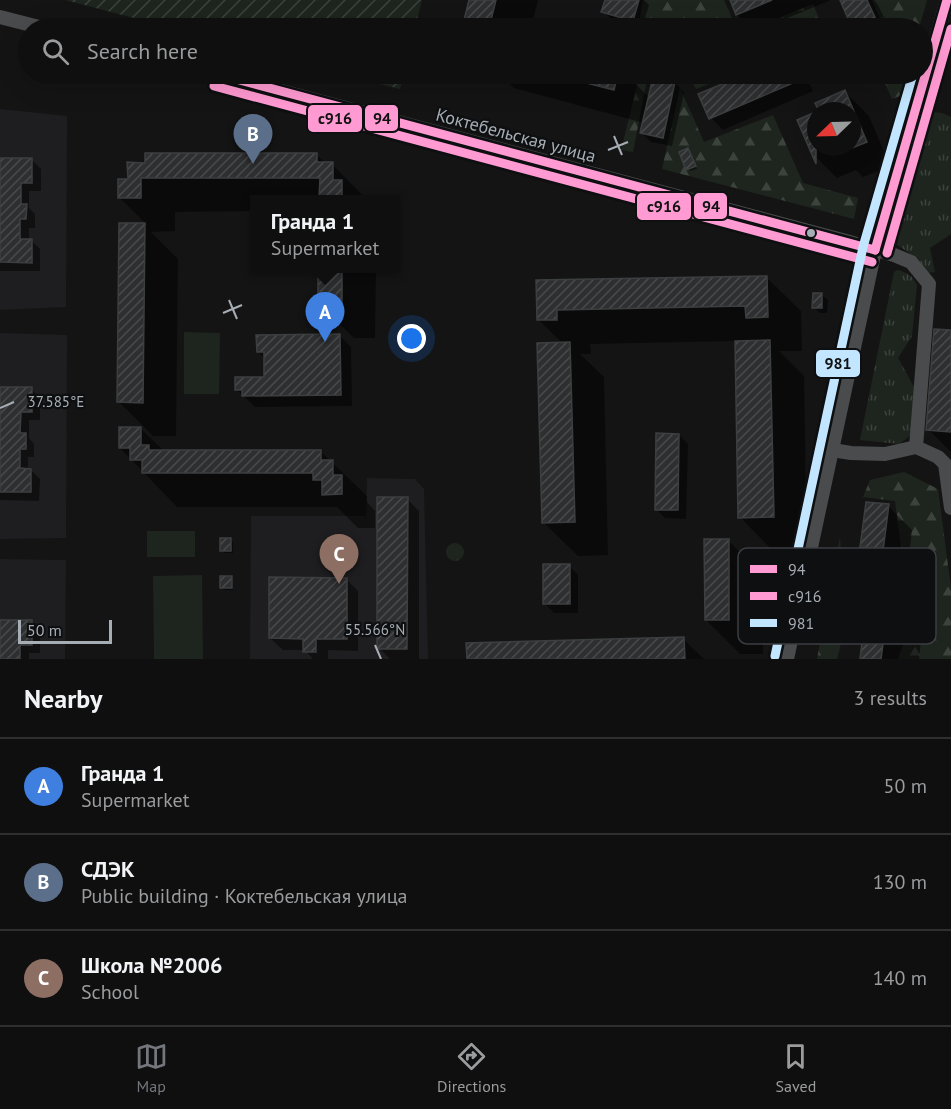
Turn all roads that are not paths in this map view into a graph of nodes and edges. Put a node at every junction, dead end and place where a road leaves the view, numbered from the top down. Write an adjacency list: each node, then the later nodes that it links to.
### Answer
1 (947, 0): 4 (street)
2 (0, 17): 3 (street)
3 (18, 22)
4 (933, 49)
5 (254, 84): 7 (street, Коктебельская улица)
6 (923, 84): 7 (street)
7 (875, 250): 8 (street, Коктебельская улица); 9 (street)
8 (916, 447): 9 (street); 10 (street)
9 (832, 450): 11 (street)
10 (951, 508)
11 (811, 548)
12 (790, 644): 13 (street)
13 (787, 659)

